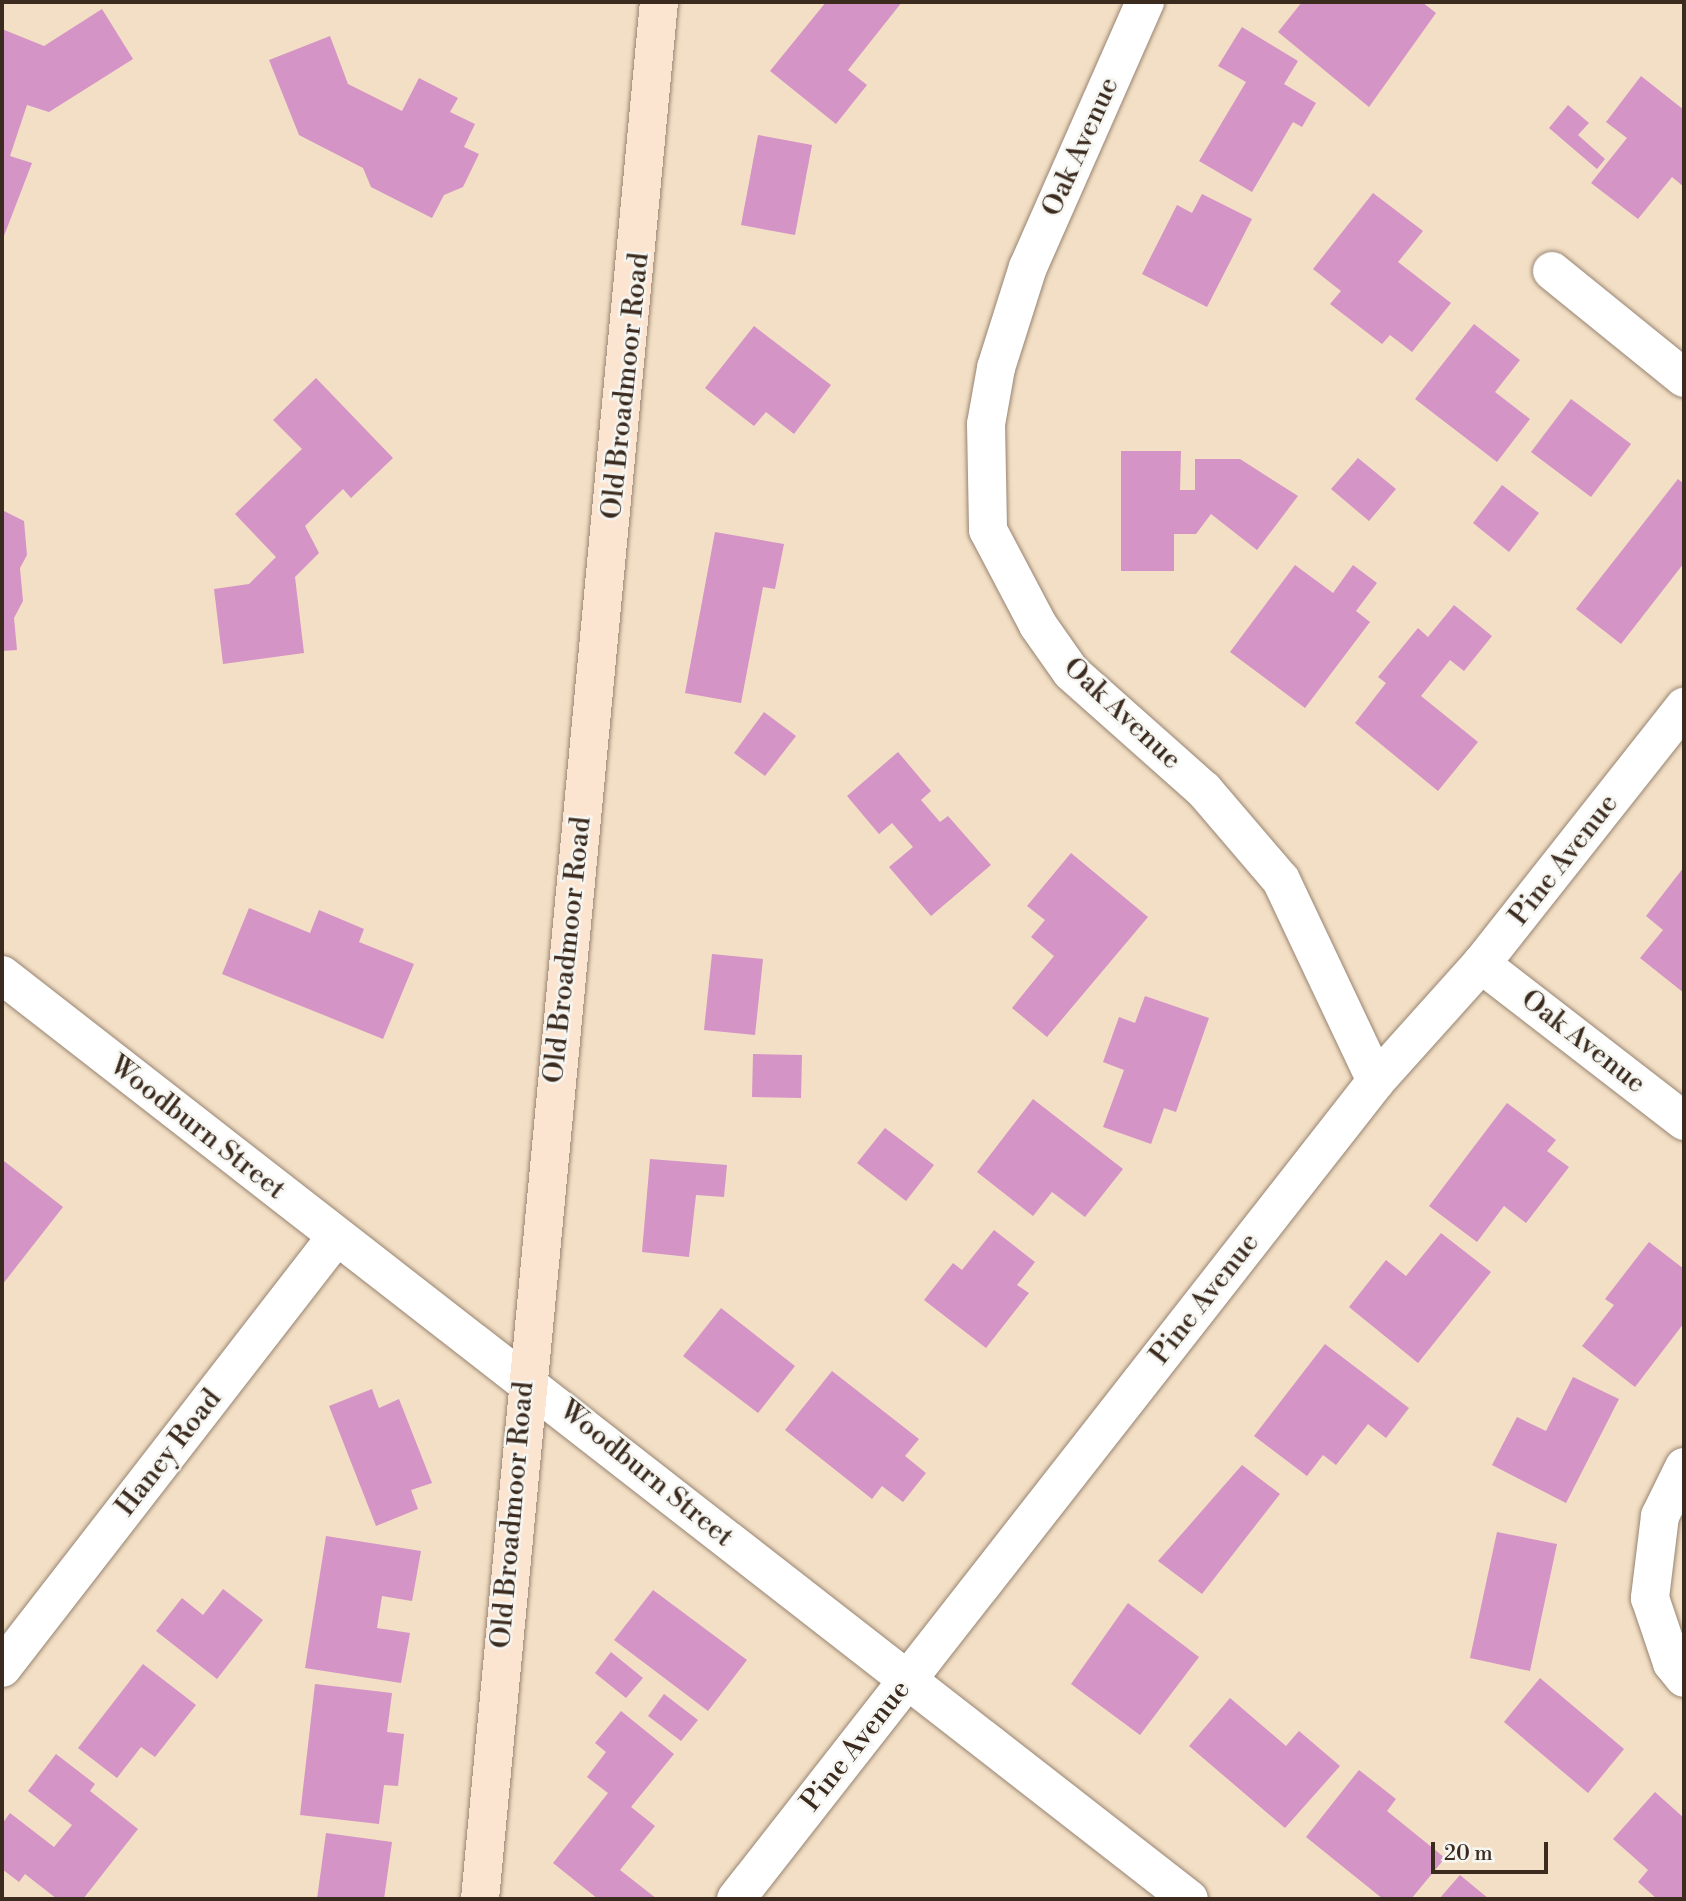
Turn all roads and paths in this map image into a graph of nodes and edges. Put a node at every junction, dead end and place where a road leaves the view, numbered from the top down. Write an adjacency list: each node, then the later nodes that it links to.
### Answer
1 (659, 2): 11 (street, Old Broadmoor Road)
2 (1145, 2): 8 (street, Oak Avenue)
3 (1552, 271): 4 (street)
4 (1684, 378)
5 (1684, 707): 6 (street, Pine Avenue)
6 (1481, 964): 8 (street, Pine Avenue); 9 (street, Oak Avenue)
7 (2, 975): 10 (street, Woodburn Street)
8 (1376, 1081): 15 (street, Pine Avenue)
9 (1684, 1121)
10 (336, 1237): 11 (street, Woodburn Street); 13 (street, Haney Road)
11 (525, 1377): 15 (street, Woodburn Street); 16 (street, Old Broadmoor Road)
12 (1684, 1467): 14 (street)
13 (2, 1668)
14 (1684, 1678)
15 (907, 1681): 17 (street, Pine Avenue); 18 (street, Woodburn Street)
16 (480, 1899)
17 (736, 1899)
18 (1189, 1899)

